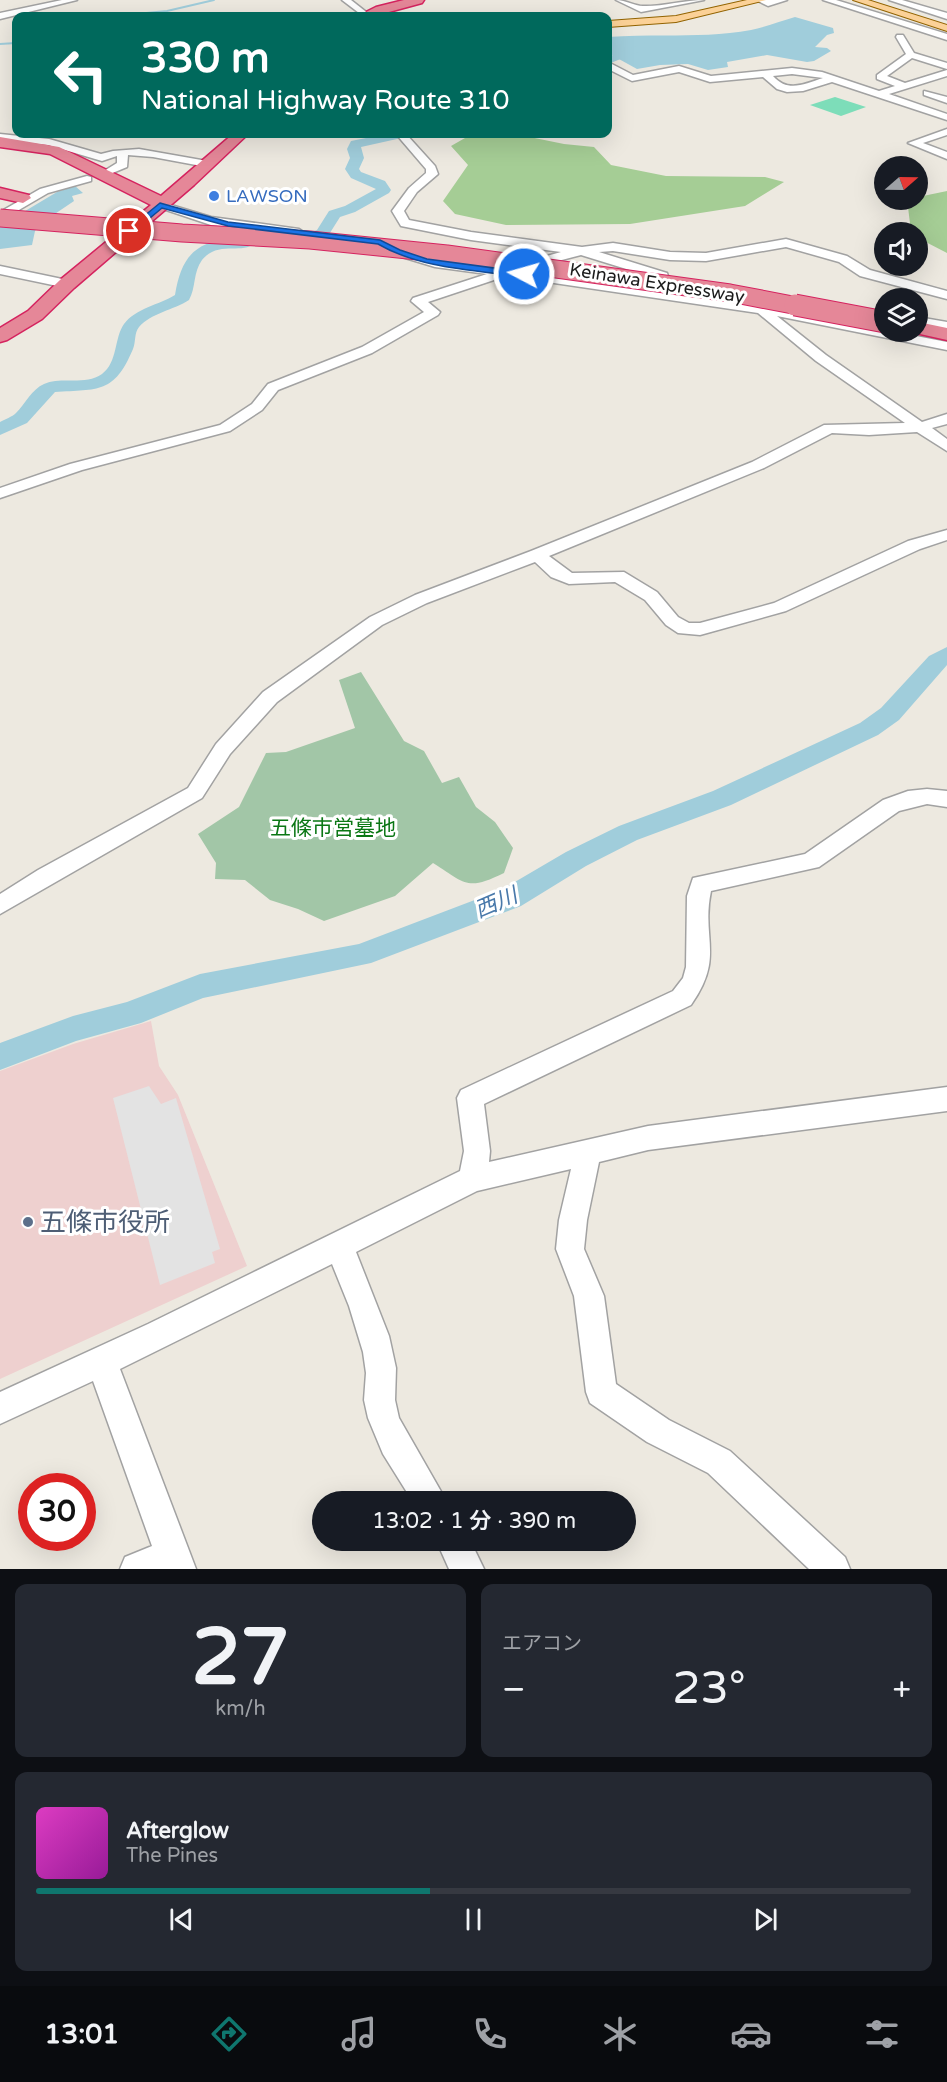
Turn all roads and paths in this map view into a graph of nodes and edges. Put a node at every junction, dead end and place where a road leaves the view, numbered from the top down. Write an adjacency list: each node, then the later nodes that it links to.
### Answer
1 (73, 0): 16 (street)
2 (346, 0): 17 (street)
3 (418, 0): 18 (highway)
4 (634, 0): 11 (street)
5 (700, 0): 11 (street)
6 (760, 0): 7 (street); 20 (main road)
7 (783, 0)
8 (827, 0): 22 (street)
9 (858, 0): 14 (main road)
10 (925, 0): 12 (street)
11 (623, 1)
12 (907, 4): 14 (street); 15 (street)
13 (947, 4): 15 (street)
14 (891, 5): 21 (main road)
15 (925, 10): 19 (street)
16 (18, 12)
17 (360, 12)
18 (378, 12)
19 (947, 16)
20 (612, 24)
21 (947, 27)
22 (926, 31): 23 (street); 24 (street)
23 (900, 37): 25 (street); 26 (street)
24 (947, 37)
25 (919, 43)
26 (910, 55): 27 (street); 32 (street)
27 (947, 66)
28 (612, 67): 29 (street)
29 (765, 74): 31 (street); 31 (street)
30 (947, 74): 32 (street)
31 (834, 78): 35 (street)
32 (904, 86): 35 (street)
33 (947, 87): 34 (street)
34 (927, 93): 36 (street); 37 (street)
35 (880, 94): 37 (street)
36 (947, 100)
37 (900, 101): 38 (street)
38 (947, 117)
39 (945, 134): 44 (street)
40 (236, 138): 45 (highway)
41 (405, 138): 57 (street)
42 (2, 143): 43 (street); 51 (highway); 51 (highway)
43 (122, 153): 45 (street); 46 (street)
44 (947, 156)
45 (207, 164): 51 (highway)
46 (110, 171)
47 (87, 179): 53 (street)
48 (0, 193): 49 (highway)
49 (13, 200): 50 (highway); 54 (highway, Keinawa Expressway)
50 (55, 204)
51 (160, 205): 54 (street); 62 (highway)
52 (76, 208): 54 (highway)
53 (0, 218): 55 (highway, bridge)
54 (199, 223): 55 (highway, Keinawa Expressway, bridge); 56 (street)
55 (310, 240): 68 (highway, Keinawa Expressway, bridge)
56 (380, 242): 58 (street); 60 (street)
57 (582, 251): 58 (street); 61 (street); 65 (street)
58 (542, 260): 60 (street); 61 (street)
59 (0, 270): 62 (street)
60 (505, 272): 63 (street); 78 (street)
61 (662, 276): 63 (street); 64 (street)
62 (67, 284): 73 (highway)
63 (650, 292): 66 (street)
64 (770, 293): 66 (street); 67 (street)
65 (947, 295)
66 (761, 310): 74 (street); 76 (street)
67 (874, 313)
68 (874, 320)
69 (928, 323): 70 (street)
70 (947, 326)
71 (928, 330): 72 (highway)
72 (947, 334)
73 (0, 336)
74 (947, 346)
75 (947, 419): 76 (street)
76 (920, 427): 77 (street); 80 (street)
77 (947, 446)
78 (0, 494)
79 (947, 535): 80 (street)
80 (537, 555): 82 (street)
81 (947, 799): 85 (street)
82 (0, 905)
83 (947, 1099): 84 (street)
84 (588, 1151): 85 (street); 94 (street)
85 (473, 1179): 86 (street)
86 (339, 1247): 87 (street); 89 (street)
87 (102, 1362): 88 (street); 91 (street)
88 (0, 1408)
89 (425, 1491)
90 (458, 1551): 93 (street)
91 (175, 1562): 92 (street)
92 (137, 1569)
93 (467, 1569)
94 (833, 1569)

